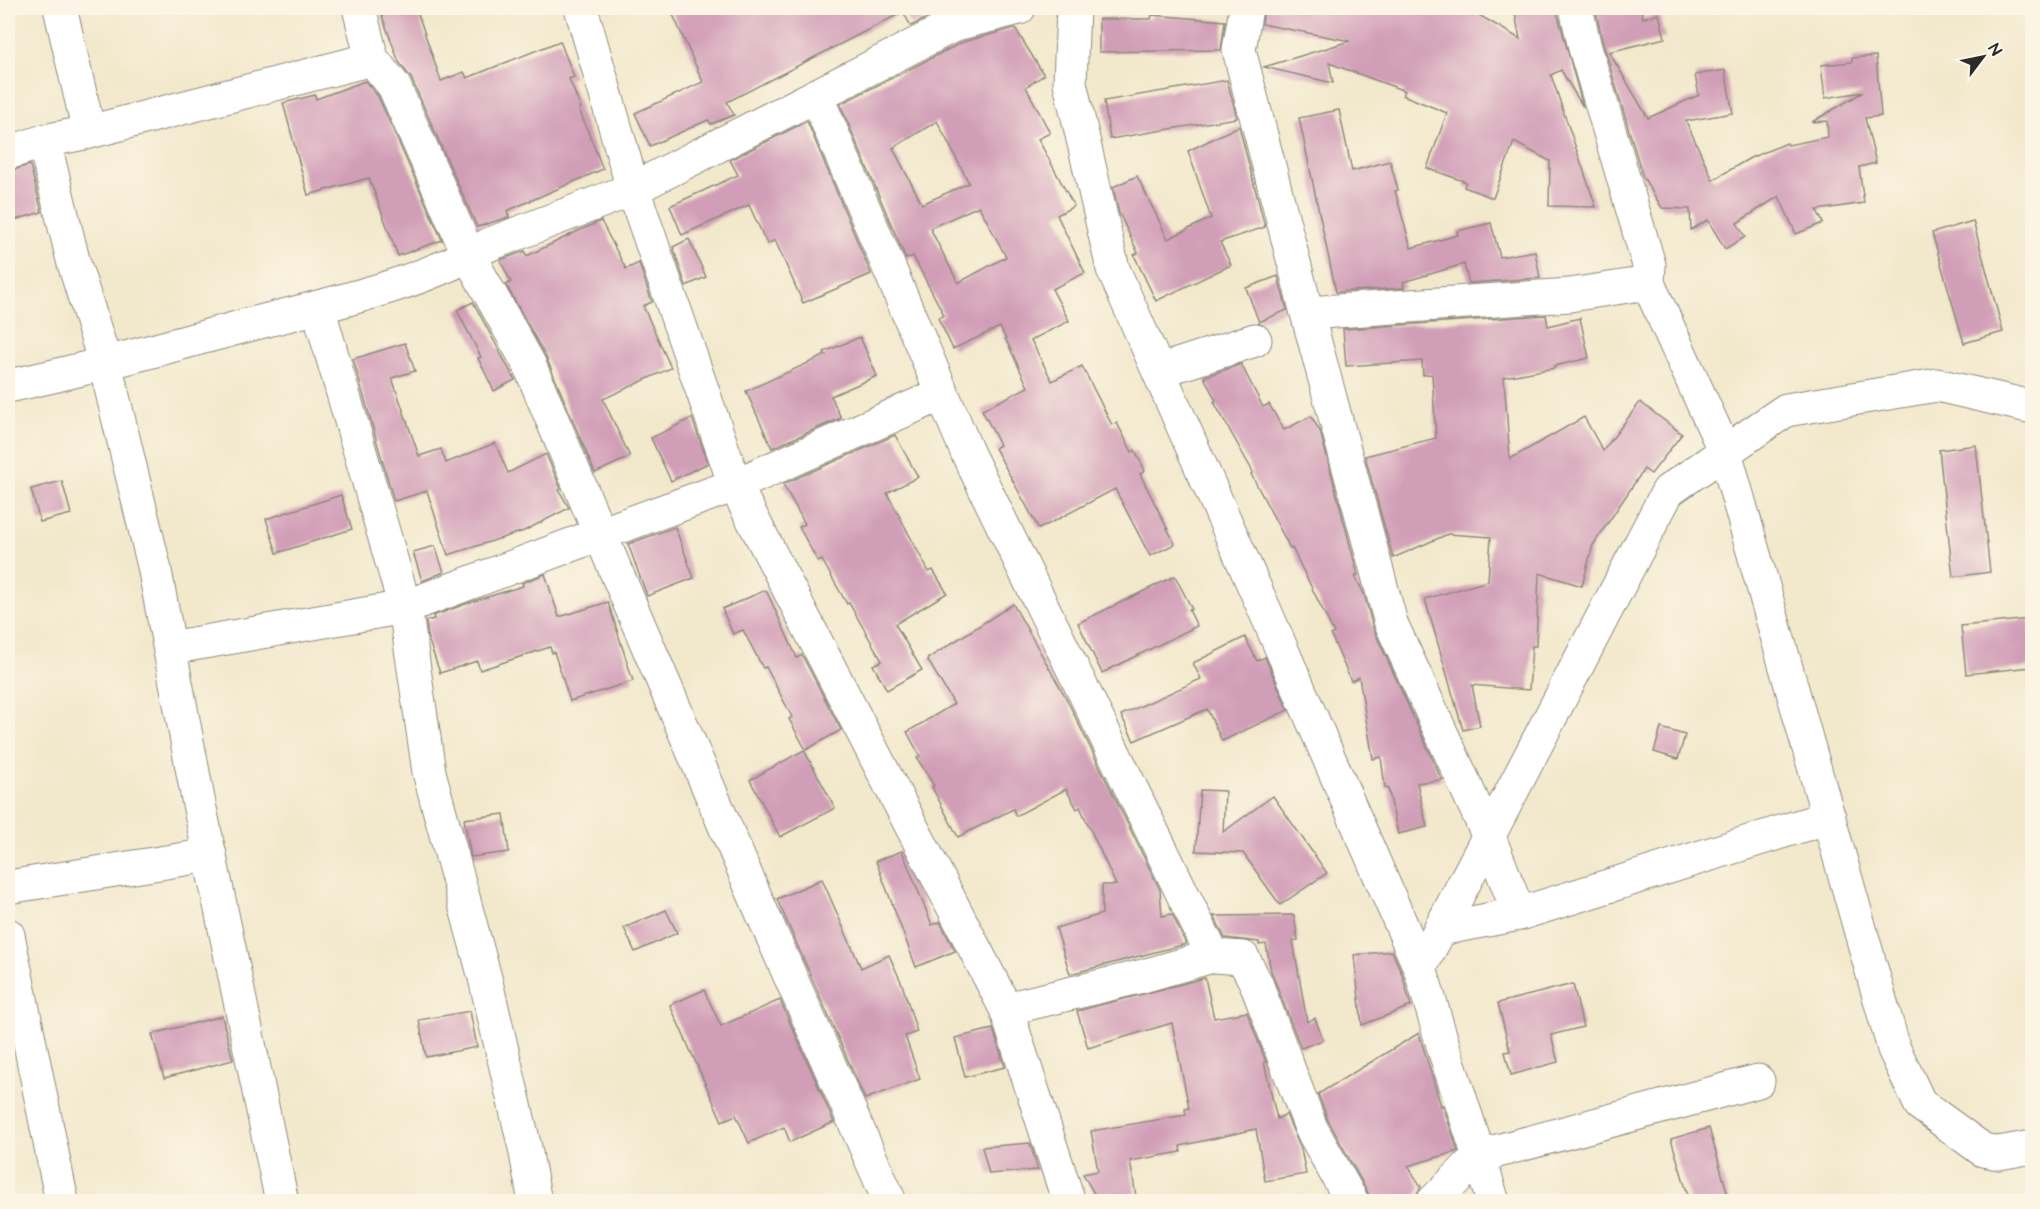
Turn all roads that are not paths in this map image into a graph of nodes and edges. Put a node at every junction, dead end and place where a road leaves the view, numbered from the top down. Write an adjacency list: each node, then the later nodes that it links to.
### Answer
1 (60, 8): 10 (street)
2 (359, 8): 8 (street)
3 (580, 8): 13 (street)
4 (1019, 8): 9 (street)
5 (1073, 8): 20 (street)
6 (1246, 8): 17 (street)
7 (1576, 8): 15 (street)
8 (372, 59): 10 (street); 14 (street)
9 (816, 95): 13 (street); 22 (street)
10 (89, 132): 11 (street)
11 (44, 141): 12 (street); 19 (street)
12 (8, 153)
13 (633, 189): 14 (street); 25 (street)
14 (469, 256): 16 (street); 26 (street)
15 (1648, 283): 17 (street); 24 (street)
16 (318, 307): 19 (street); 27 (street)
17 (1307, 314): 30 (street)
18 (1255, 340): 20 (street)
19 (105, 363): 21 (street); 28 (street)
20 (1159, 371): 37 (street)
21 (8, 386)
22 (942, 394): 25 (street); 36 (street)
23 (2032, 407): 24 (street)
24 (1725, 452): 29 (street); 30 (street)
25 (735, 485): 26 (street); 38 (street)
26 (600, 534): 27 (street); 45 (street)
27 (405, 607): 28 (street); 44 (street)
28 (170, 648): 31 (street)
29 (1829, 817): 33 (street); 40 (street)
30 (1489, 837): 33 (street); 34 (street)
31 (210, 855): 32 (street); 43 (street)
32 (8, 887)
33 (1519, 914): 34 (street)
34 (1440, 929): 37 (street)
35 (8, 935): 42 (street)
36 (1212, 956): 38 (street); 47 (street)
37 (1420, 968): 41 (street)
38 (1006, 1009): 46 (street)
39 (1758, 1081): 41 (street)
40 (2032, 1146)
41 (1479, 1156): 48 (street); 49 (street)
42 (62, 1202)
43 (282, 1202)
44 (535, 1202)
45 (890, 1202)
46 (1069, 1202)
47 (1352, 1202)
48 (1433, 1202)
49 (1493, 1202)

